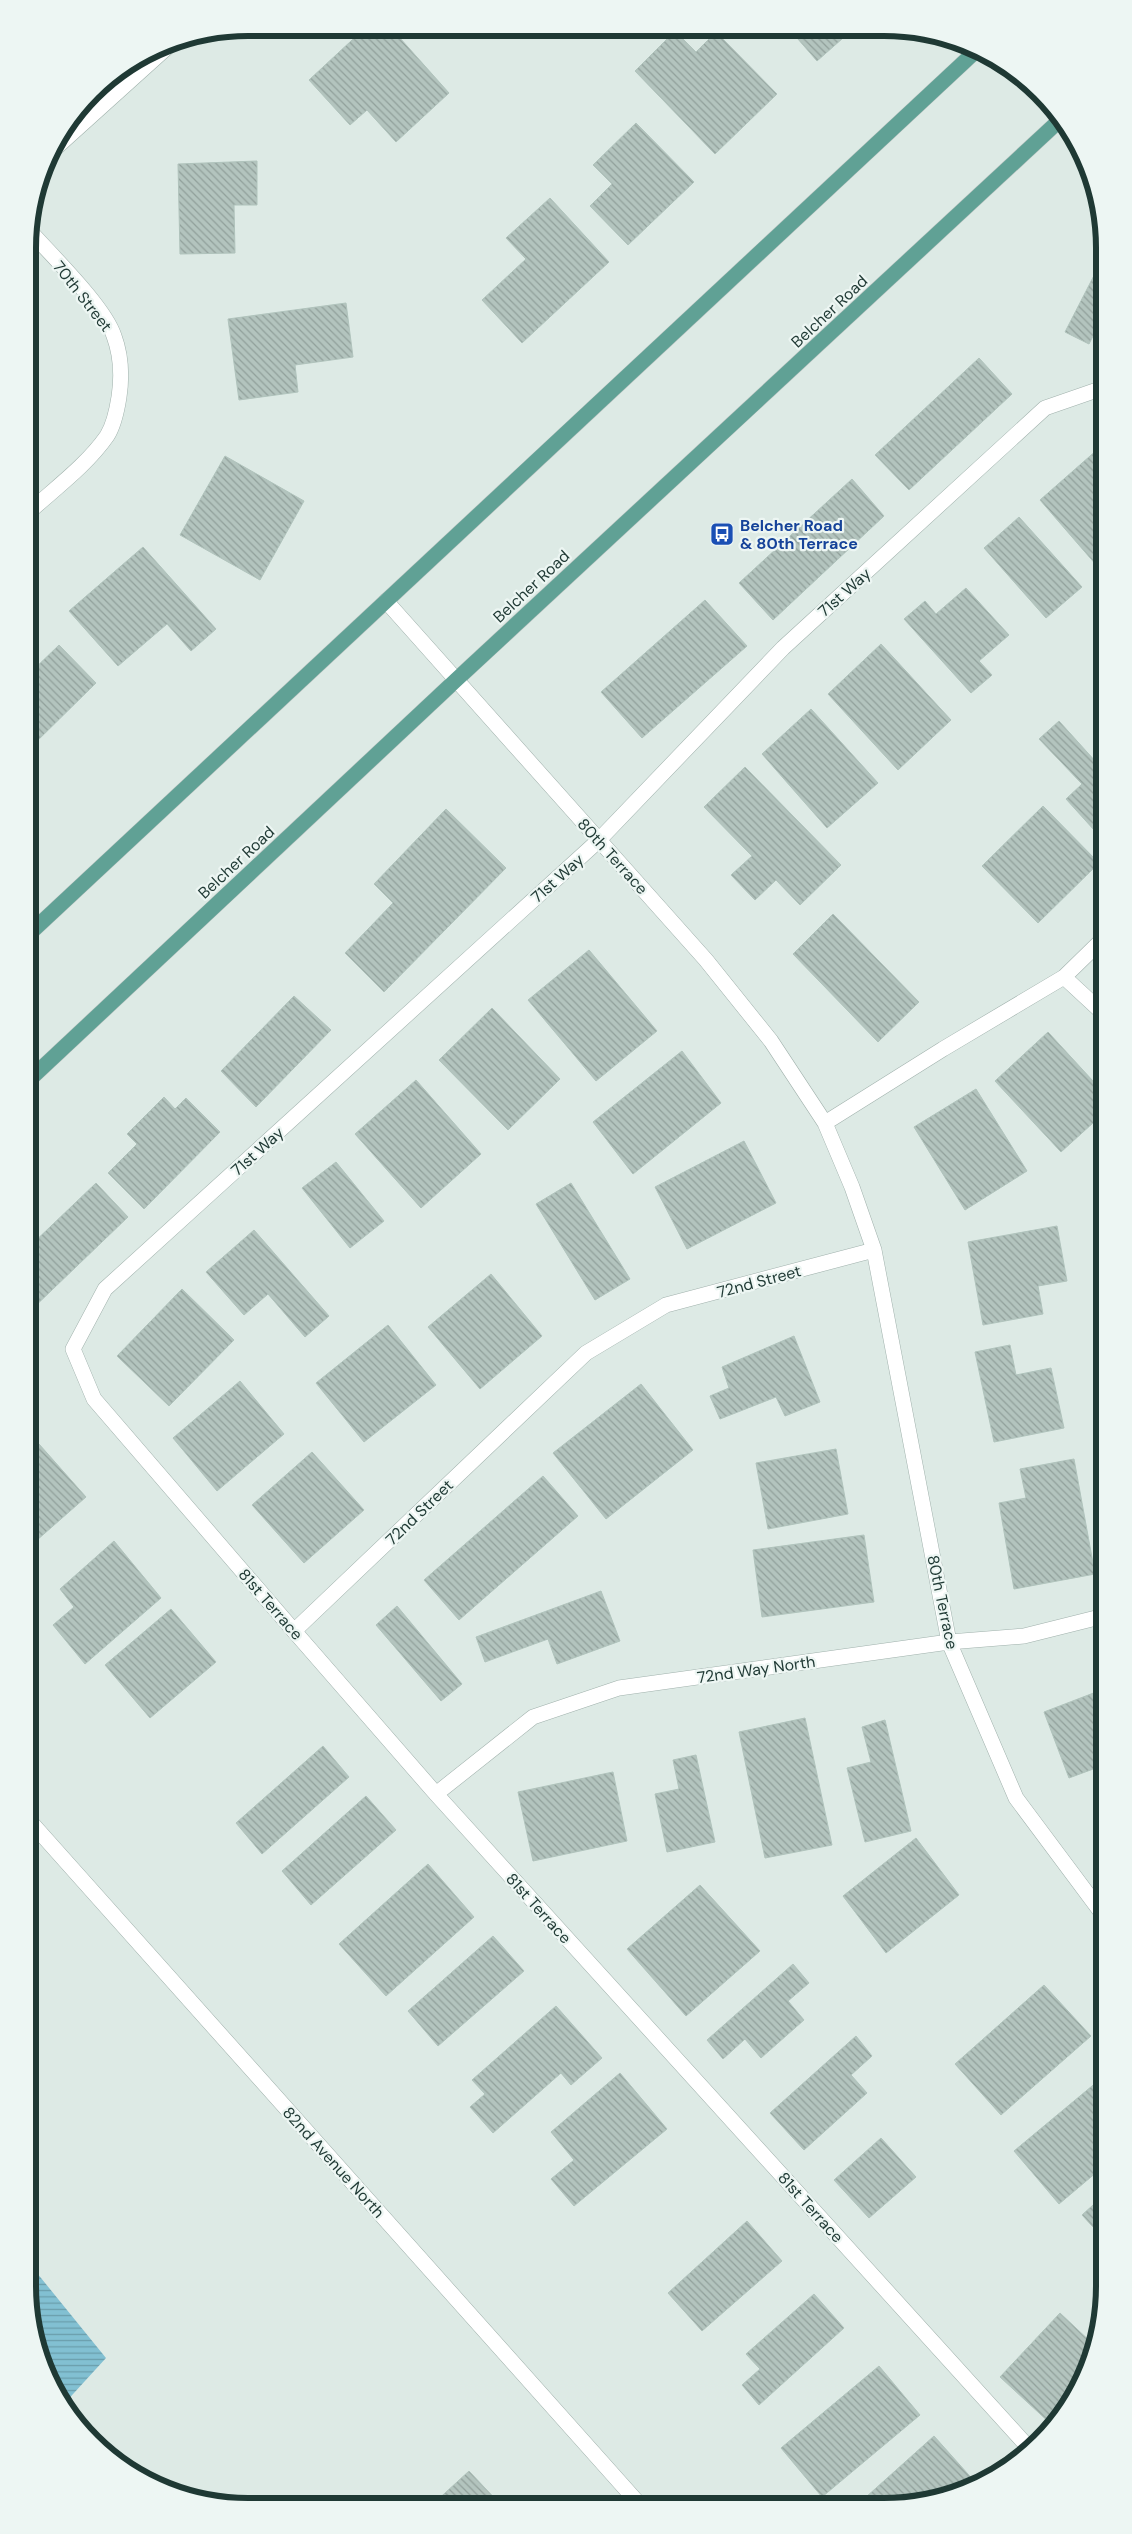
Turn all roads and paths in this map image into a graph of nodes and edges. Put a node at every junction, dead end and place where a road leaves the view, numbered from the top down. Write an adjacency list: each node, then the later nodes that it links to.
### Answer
1 (972, 55): 8 (main road)
2 (157, 57): 4 (street)
3 (1056, 124): 9 (main road, Belcher Road)
4 (68, 137)
5 (37, 239): 7 (street, 70th Street)
6 (1096, 391): 10 (street, 71st Way)
7 (36, 506)
8 (386, 601): 9 (street, 80th Terrace); 11 (main road)
9 (456, 680): 10 (street, 80th Terrace); 15 (main road, Belcher Road)
10 (598, 841): 16 (street, 80th Terrace); 18 (street, 71st Way)
11 (36, 928)
12 (1096, 946): 13 (street)
13 (1064, 977): 14 (street); 16 (street)
14 (1096, 1007)
15 (36, 1074)
16 (825, 1123): 17 (street)
17 (874, 1250): 20 (street, 72nd Street); 21 (street, 80th Terrace)
18 (74, 1349): 20 (street, 81st Terrace)
19 (1096, 1618): 21 (street, 72nd Way North)
20 (294, 1631): 22 (street, 81st Terrace)
21 (949, 1642): 22 (street, 72nd Way North); 24 (street, 80th Terrace)
22 (436, 1794): 25 (street, 81st Terrace)
23 (36, 1828): 26 (street, 82nd Avenue North)
24 (1096, 1905)
25 (1025, 2444)
26 (634, 2498)

